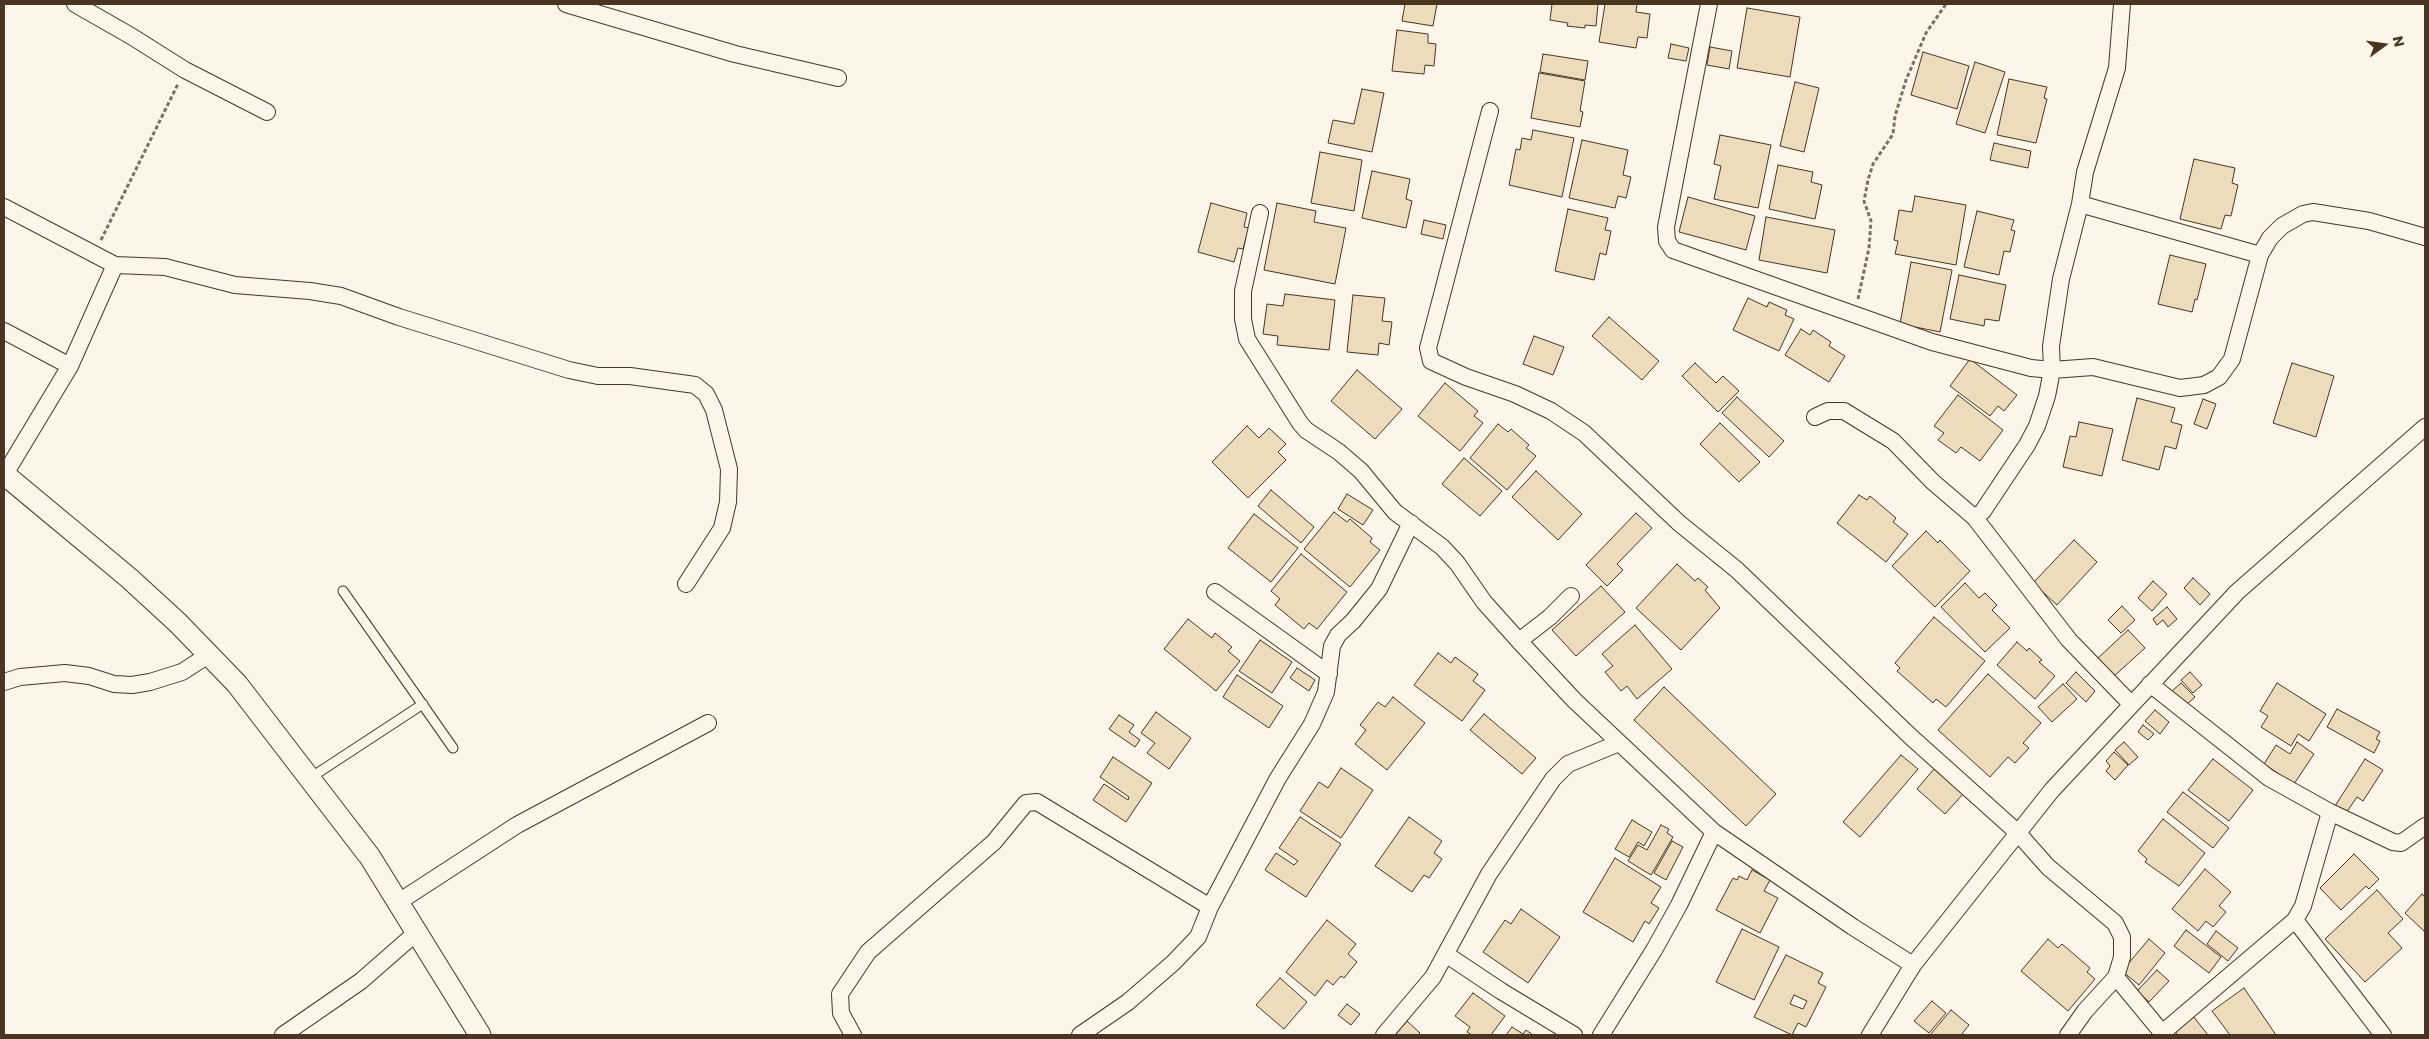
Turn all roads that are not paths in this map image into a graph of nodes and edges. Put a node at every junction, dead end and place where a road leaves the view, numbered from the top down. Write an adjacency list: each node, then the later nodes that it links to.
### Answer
1 (74, 4): 7 (street)
2 (566, 4): 5 (street)
3 (1709, 4): 16 (street)
4 (2122, 4): 8 (street)
5 (838, 78)
6 (1490, 111): 40 (street)
7 (267, 112)
8 (2080, 204): 12 (street); 16 (street)
9 (4, 207): 13 (street)
10 (1260, 213): 21 (street)
11 (2425, 237): 12 (street)
12 (2260, 255): 16 (street)
13 (115, 264): 15 (street); 22 (street)
14 (4, 331): 15 (street)
15 (70, 366): 19 (street)
16 (2052, 370): 20 (street)
17 (1814, 417): 20 (street)
18 (2425, 427): 30 (street)
19 (4, 474): 27 (street)
20 (1975, 518): 32 (street)
21 (1411, 523): 26 (street); 28 (street)
22 (686, 584)
23 (343, 591): 31 (lane)
24 (1215, 592): 28 (street)
25 (1571, 596): 26 (street)
26 (1519, 641): 34 (street)
27 (210, 654): 29 (street); 36 (street)
28 (1329, 674): 42 (street)
29 (4, 682)
30 (2150, 684): 32 (street); 37 (street)
31 (423, 704): 35 (lane); 36 (lane)
32 (2131, 704): 40 (street)
33 (708, 723): 41 (street)
34 (1619, 742): 39 (street); 45 (street)
35 (453, 748)
36 (310, 778): 41 (street)
37 (2330, 812): 38 (street); 43 (street)
38 (2425, 826)
39 (1714, 832): 46 (street); 55 (street)
40 (2017, 832): 46 (street); 47 (street)
41 (397, 904): 44 (street)
42 (1210, 907): 51 (street); 52 (street)
43 (2295, 920): 48 (street); 58 (street)
44 (417, 932): 49 (street); 50 (street)
45 (1446, 954): 53 (street); 54 (street)
46 (1913, 965): 56 (street)
47 (2116, 977): 48 (street); 57 (street)
48 (2163, 1034)
49 (283, 1035)
50 (480, 1035)
51 (853, 1035)
52 (1080, 1035)
53 (1384, 1035)
54 (1574, 1035)
55 (1601, 1035)
56 (1870, 1035)
57 (2068, 1035)
58 (2383, 1035)

